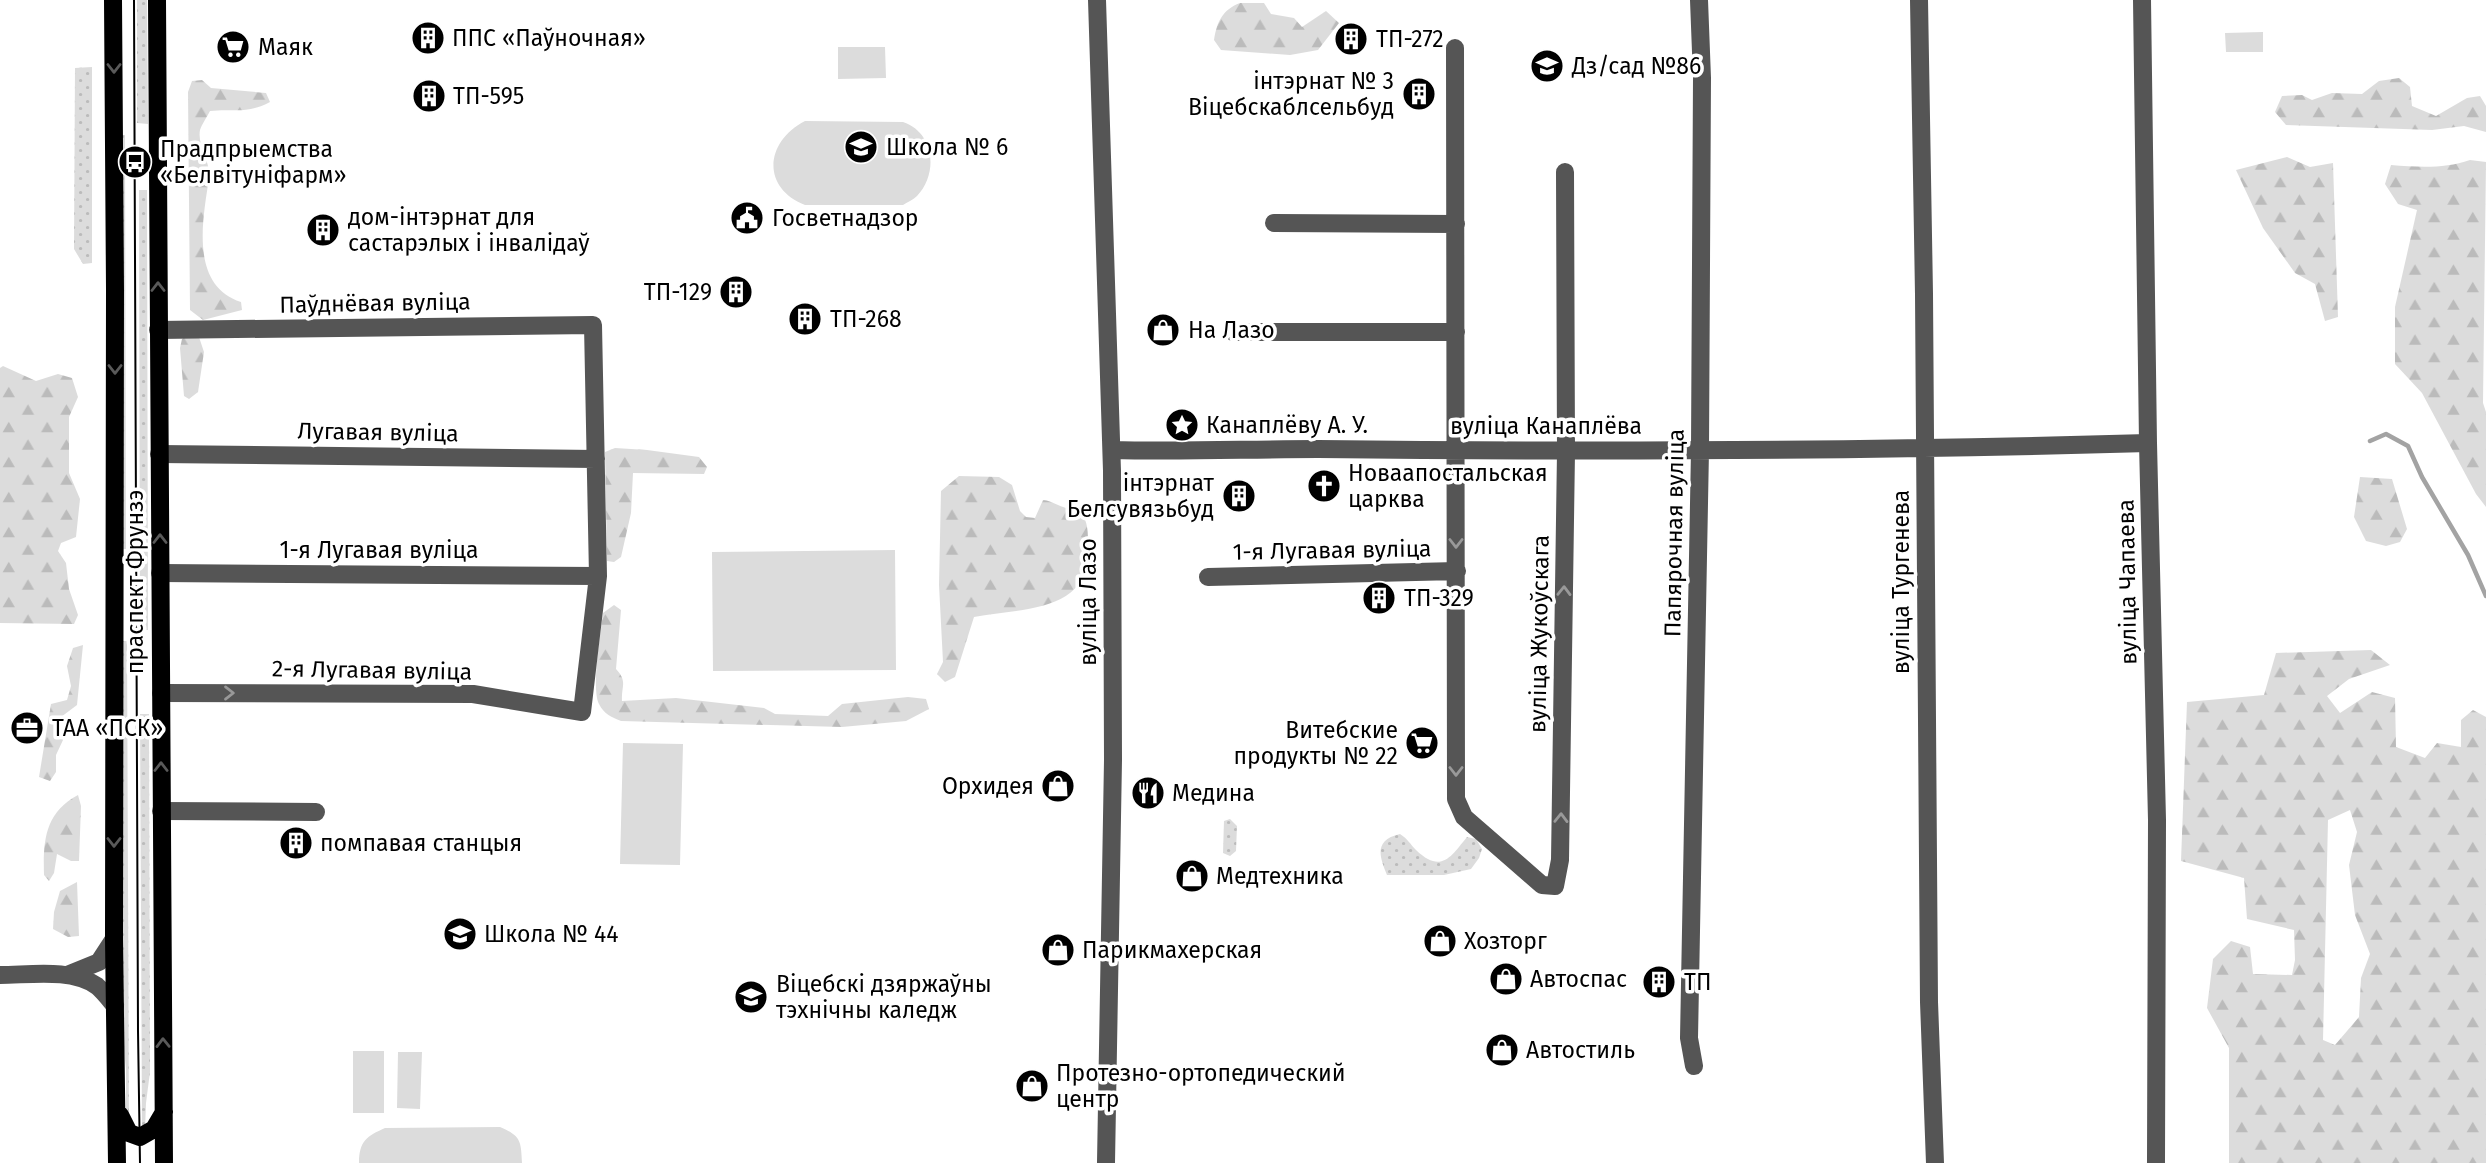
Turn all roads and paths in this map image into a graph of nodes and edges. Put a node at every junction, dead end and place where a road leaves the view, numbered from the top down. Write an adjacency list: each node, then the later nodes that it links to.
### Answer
1 (113, 0): 29 (main road, праспект Фрунзэ, one-way to 29)
2 (157, 0): 11 (main road, праспект Фрунзэ, one-way to 2)
3 (1097, 0): 15 (street, вуліца Лазо)
4 (1699, 0): 16 (street, Папярочная вуліца)
5 (1919, 0): 17 (street, вуліца Тургенева)
6 (2142, 0): 14 (street, вуліца Чапаева)
7 (1455, 48): 10 (street)
8 (1565, 172): 19 (street, вуліца Жукоўскага)
9 (1274, 223): 10 (street)
10 (1456, 224): 13 (street)
11 (158, 330): 20 (main road, праспект Фрунзэ); 21 (street, Паўднёвая вуліца)
12 (1233, 332): 13 (street)
13 (1456, 332): 18 (street)
14 (2148, 443): 17 (street, вуліца Канаплёва); 40 (street, вуліца Чапаева)
15 (1112, 450): 18 (street, вуліца Канаплёва); 38 (street, вуліца Лазо)
16 (1700, 450): 17 (street, вуліца Канаплёва); 19 (street, вуліца Канаплёва); 33 (street, Папярочная вуліца)
17 (1925, 450): 39 (street, вуліца Тургенева)
18 (1456, 451): 19 (street, вуліца Канаплёва); 22 (street, one-way to 22)
19 (1566, 452): 22 (street, вуліца Жукоўскага, one-way to 19)
20 (159, 454): 21 (street, Лугавая вуліца); 23 (main road, праспект Фрунзэ, one-way to 20)
21 (596, 459): 24 (street)
22 (1457, 571): 25 (street, 1-я Лугавая вуліца)
23 (160, 573): 24 (street, 1-я Лугавая вуліца); 26 (main road, праспект Фрунзэ)
24 (598, 576): 26 (street, 2-я Лугавая вуліца, one-way to 24)
25 (1208, 577)
26 (160, 693): 27 (main road, праспект Фрунзэ, one-way to 26)
27 (161, 811): 28 (street); 35 (main road, праспект Фрунзэ, one-way to 27)
28 (316, 812)
29 (114, 939): 31 (street); 32 (main road, праспект Фрунзэ)
30 (0, 975): 31 (street)
31 (67, 975): 32 (street)
32 (115, 1006): 34 (main road, праспект Фрунзэ)
33 (1695, 1066)
34 (117, 1108): 35 (main road); 36 (main road, праспект Фрунзэ)
35 (164, 1112): 37 (main road, праспект Фрунзэ)
36 (117, 1163)
37 (164, 1163)
38 (1106, 1163)
39 (1935, 1163)
40 (2156, 1163)

